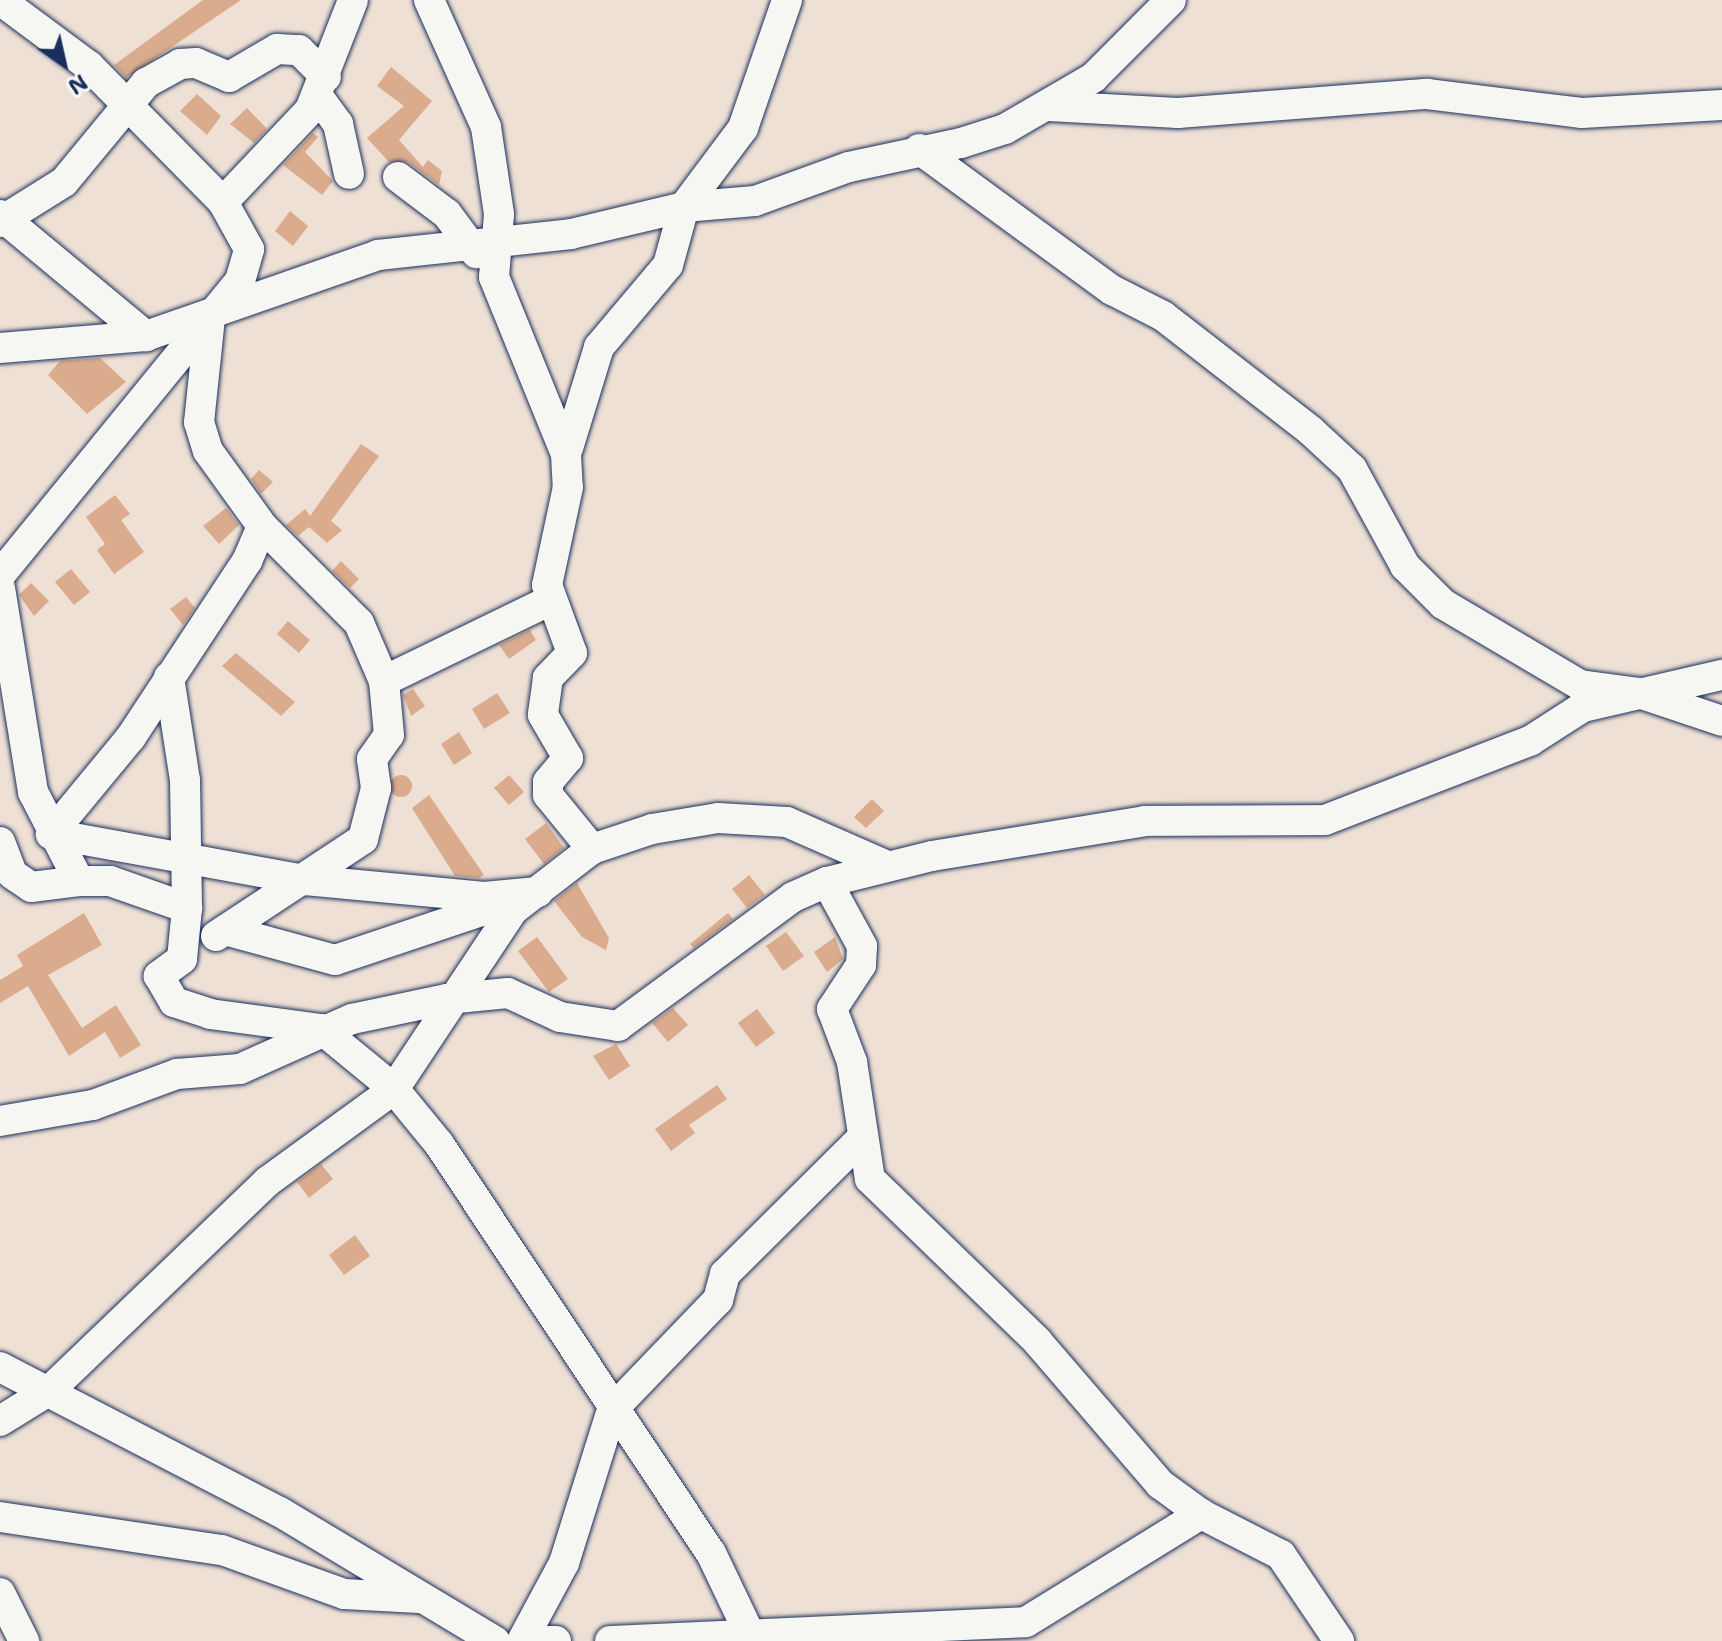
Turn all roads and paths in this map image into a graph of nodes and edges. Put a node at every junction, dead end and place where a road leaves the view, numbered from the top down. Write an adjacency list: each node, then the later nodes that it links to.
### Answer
1 (0, 0): 7 (street)
2 (353, 0): 6 (street)
3 (429, 0): 16 (street)
4 (787, 0): 14 (street)
5 (1171, 0): 9 (street)
6 (322, 86): 7 (street); 11 (street); 13 (street)
7 (124, 105): 13 (street); 15 (street)
8 (1722, 105): 9 (street)
9 (1049, 106): 10 (street)
10 (919, 149): 14 (street); 28 (street)
11 (349, 174)
12 (398, 177): 16 (street)
13 (223, 202): 17 (street)
14 (684, 207): 16 (street); 20 (street)
15 (2, 219): 18 (street)
16 (483, 243): 17 (street); 20 (street)
17 (210, 318): 18 (street); 21 (street); 22 (street)
18 (146, 336): 19 (street)
19 (0, 348)
20 (566, 454): 24 (street)
21 (262, 526): 26 (street); 27 (street)
22 (0, 575)
23 (0, 588): 30 (street)
24 (551, 600): 27 (street); 32 (street)
25 (1722, 675): 28 (street)
26 (169, 677): 30 (street); 33 (street)
27 (384, 681): 35 (street)
28 (1639, 693): 29 (street); 34 (street)
29 (1722, 721)
30 (51, 834): 33 (street); 36 (street)
31 (0, 842): 36 (street)
32 (592, 849): 34 (street); 38 (street)
33 (185, 857): 35 (street); 39 (street)
34 (885, 865): 37 (street)
35 (305, 880): 38 (street); 40 (street)
36 (79, 881): 39 (street)
37 (827, 882): 42 (street); 46 (street)
38 (538, 892): 40 (street); 42 (street)
39 (187, 908): 41 (street)
40 (225, 930): 41 (street)
41 (182, 959): 43 (street)
42 (447, 999): 43 (street); 44 (street)
43 (321, 1029): 44 (street); 45 (street)
44 (394, 1089): 48 (street); 49 (street)
45 (0, 1121)
46 (860, 1140): 49 (street); 51 (street)
47 (0, 1367): 48 (street)
48 (50, 1390): 50 (street); 54 (street)
49 (612, 1410): 55 (street); 58 (street)
50 (0, 1421)
51 (1201, 1514): 55 (street); 62 (street)
52 (0, 1517): 54 (street)
53 (0, 1593): 56 (street)
54 (423, 1598): 57 (street)
55 (751, 1637): 61 (street)
56 (24, 1641)
57 (495, 1641)
58 (522, 1641)
59 (548, 1641): 60 (street)
60 (556, 1641)
61 (610, 1641)
62 (1339, 1641)

